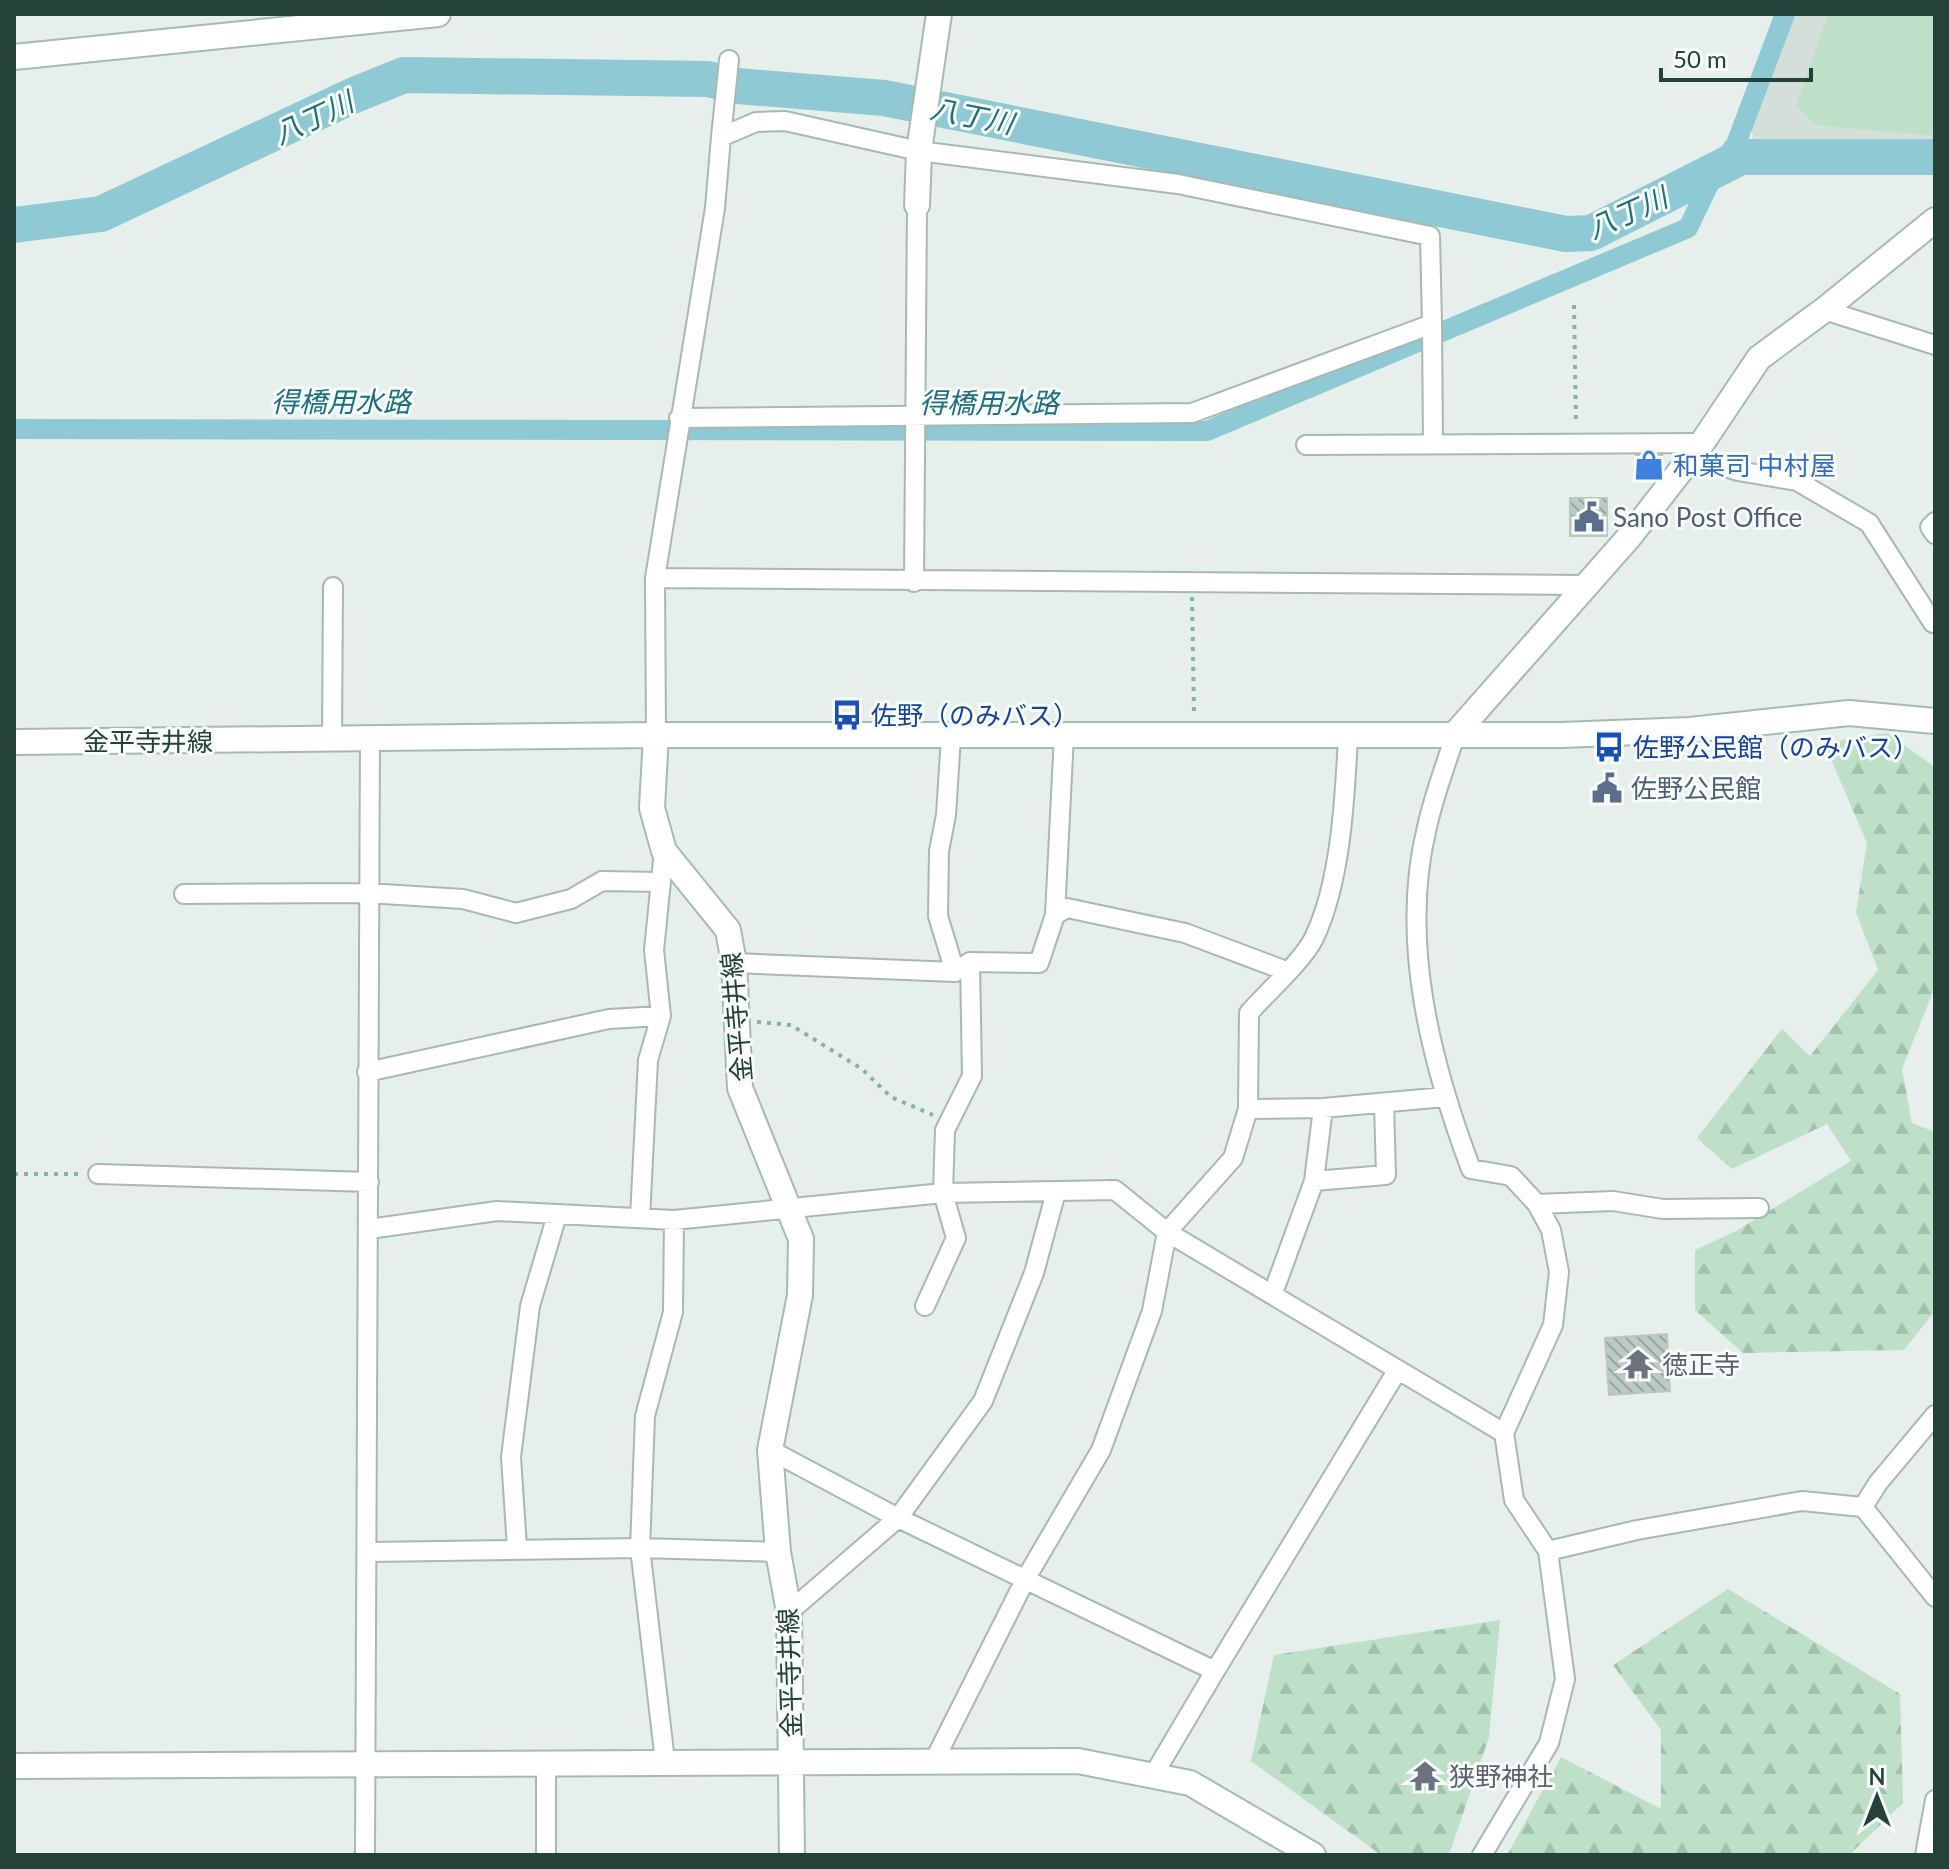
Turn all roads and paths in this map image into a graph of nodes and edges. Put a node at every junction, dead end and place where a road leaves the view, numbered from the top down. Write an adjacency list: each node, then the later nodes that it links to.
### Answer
1 (438, 14): 3 (street)
2 (939, 14): 6 (street)
3 (14, 57)
4 (729, 60): 5 (street)
5 (721, 137): 6 (street); 14 (street)
6 (919, 151): 7 (street); 11 (street)
7 (917, 205): 13 (street)
8 (1935, 220): 10 (street)
9 (1574, 305): 16 (path)
10 (1824, 310): 12 (street); 18 (street)
11 (1432, 324): 13 (street); 15 (street)
12 (1935, 345)
13 (917, 426): 14 (street); 23 (street)
14 (679, 427): 21 (street)
15 (1433, 443): 16 (street); 17 (street)
16 (1576, 444): 18 (street)
17 (1306, 445)
18 (1697, 450): 24 (street); 26 (street)
19 (1935, 522): 20 (street)
20 (1935, 534)
21 (655, 578): 23 (street); 29 (street)
22 (1192, 580): 23 (street); 24 (street); 31 (path)
23 (914, 582)
24 (1583, 585): 28 (street)
25 (333, 587): 35 (street)
26 (1933, 623)
27 (1935, 721): 28 (street)
28 (1456, 733): 32 (street); 48 (street)
29 (656, 735): 33 (street); 34 (street, 金平寺井線); 37 (street, 金平寺井線)
30 (1064, 735): 31 (street); 33 (street); 41 (street)
31 (1194, 735): 32 (street)
32 (1348, 736): 44 (street)
33 (951, 737): 43 (street)
34 (370, 739): 35 (street, 金平寺井線); 39 (street)
35 (332, 740): 36 (street, 金平寺井線)
36 (14, 742)
37 (664, 851): 38 (street); 42 (street, 金平寺井線)
38 (659, 882): 39 (street); 45 (street)
39 (367, 893): 40 (street); 47 (street)
40 (184, 894)
41 (1055, 915): 43 (street); 44 (street)
42 (734, 963): 43 (street); 46 (street, 金平寺井線)
43 (963, 967): 52 (street)
44 (1286, 971): 51 (street)
45 (661, 1016): 47 (street); 63 (street)
46 (737, 1020): 52 (path); 60 (street, 金平寺井線)
47 (367, 1072): 56 (street)
48 (1445, 1097): 49 (street); 59 (street)
49 (1384, 1104): 50 (street); 55 (street)
50 (1323, 1108): 51 (street); 55 (street)
51 (1248, 1109): 66 (street)
52 (950, 1122): 58 (street)
53 (14, 1174): 54 (path)
54 (98, 1174): 56 (street)
55 (1314, 1181): 67 (street)
56 (369, 1182): 65 (street)
57 (1056, 1192): 58 (street); 66 (street); 74 (street)
58 (943, 1193): 60 (street); 68 (street)
59 (1537, 1204): 61 (street); 71 (street)
60 (787, 1207): 64 (street); 72 (street, 金平寺井線)
61 (1759, 1208)
62 (557, 1215): 63 (street); 65 (street); 75 (street)
63 (640, 1218): 64 (street)
64 (674, 1220): 76 (street)
65 (369, 1229): 78 (street)
66 (1167, 1232): 67 (street); 80 (street)
67 (1273, 1293): 69 (street)
68 (925, 1306)
69 (1397, 1371): 71 (street); 83 (street)
70 (1935, 1415): 73 (street)
71 (1504, 1433): 77 (street)
72 (770, 1450): 74 (street); 79 (street, 金平寺井線)
73 (1863, 1507): 77 (street); 81 (street)
74 (898, 1518): 80 (street); 82 (street)
75 (517, 1548): 76 (street); 78 (street)
76 (640, 1548): 79 (street); 85 (street)
77 (1548, 1551): 96 (street)
78 (369, 1552): 88 (street)
79 (778, 1552): 82 (street, 金平寺井線)
80 (1026, 1578): 83 (street); 84 (street)
81 (1935, 1597)
82 (789, 1612): 86 (street, 金平寺井線)
83 (1215, 1671): 90 (street)
84 (935, 1759): 86 (street); 90 (street)
85 (665, 1761): 86 (street); 87 (street)
86 (792, 1761): 94 (street, 金平寺井線)
87 (546, 1763): 88 (street); 93 (street)
88 (367, 1765): 89 (street); 92 (street)
89 (14, 1766)
90 (1154, 1774): 95 (street)
91 (1935, 1800): 97 (street)
92 (365, 1855)
93 (546, 1855)
94 (792, 1855)
95 (1313, 1855)
96 (1482, 1855)
97 (1925, 1855)

